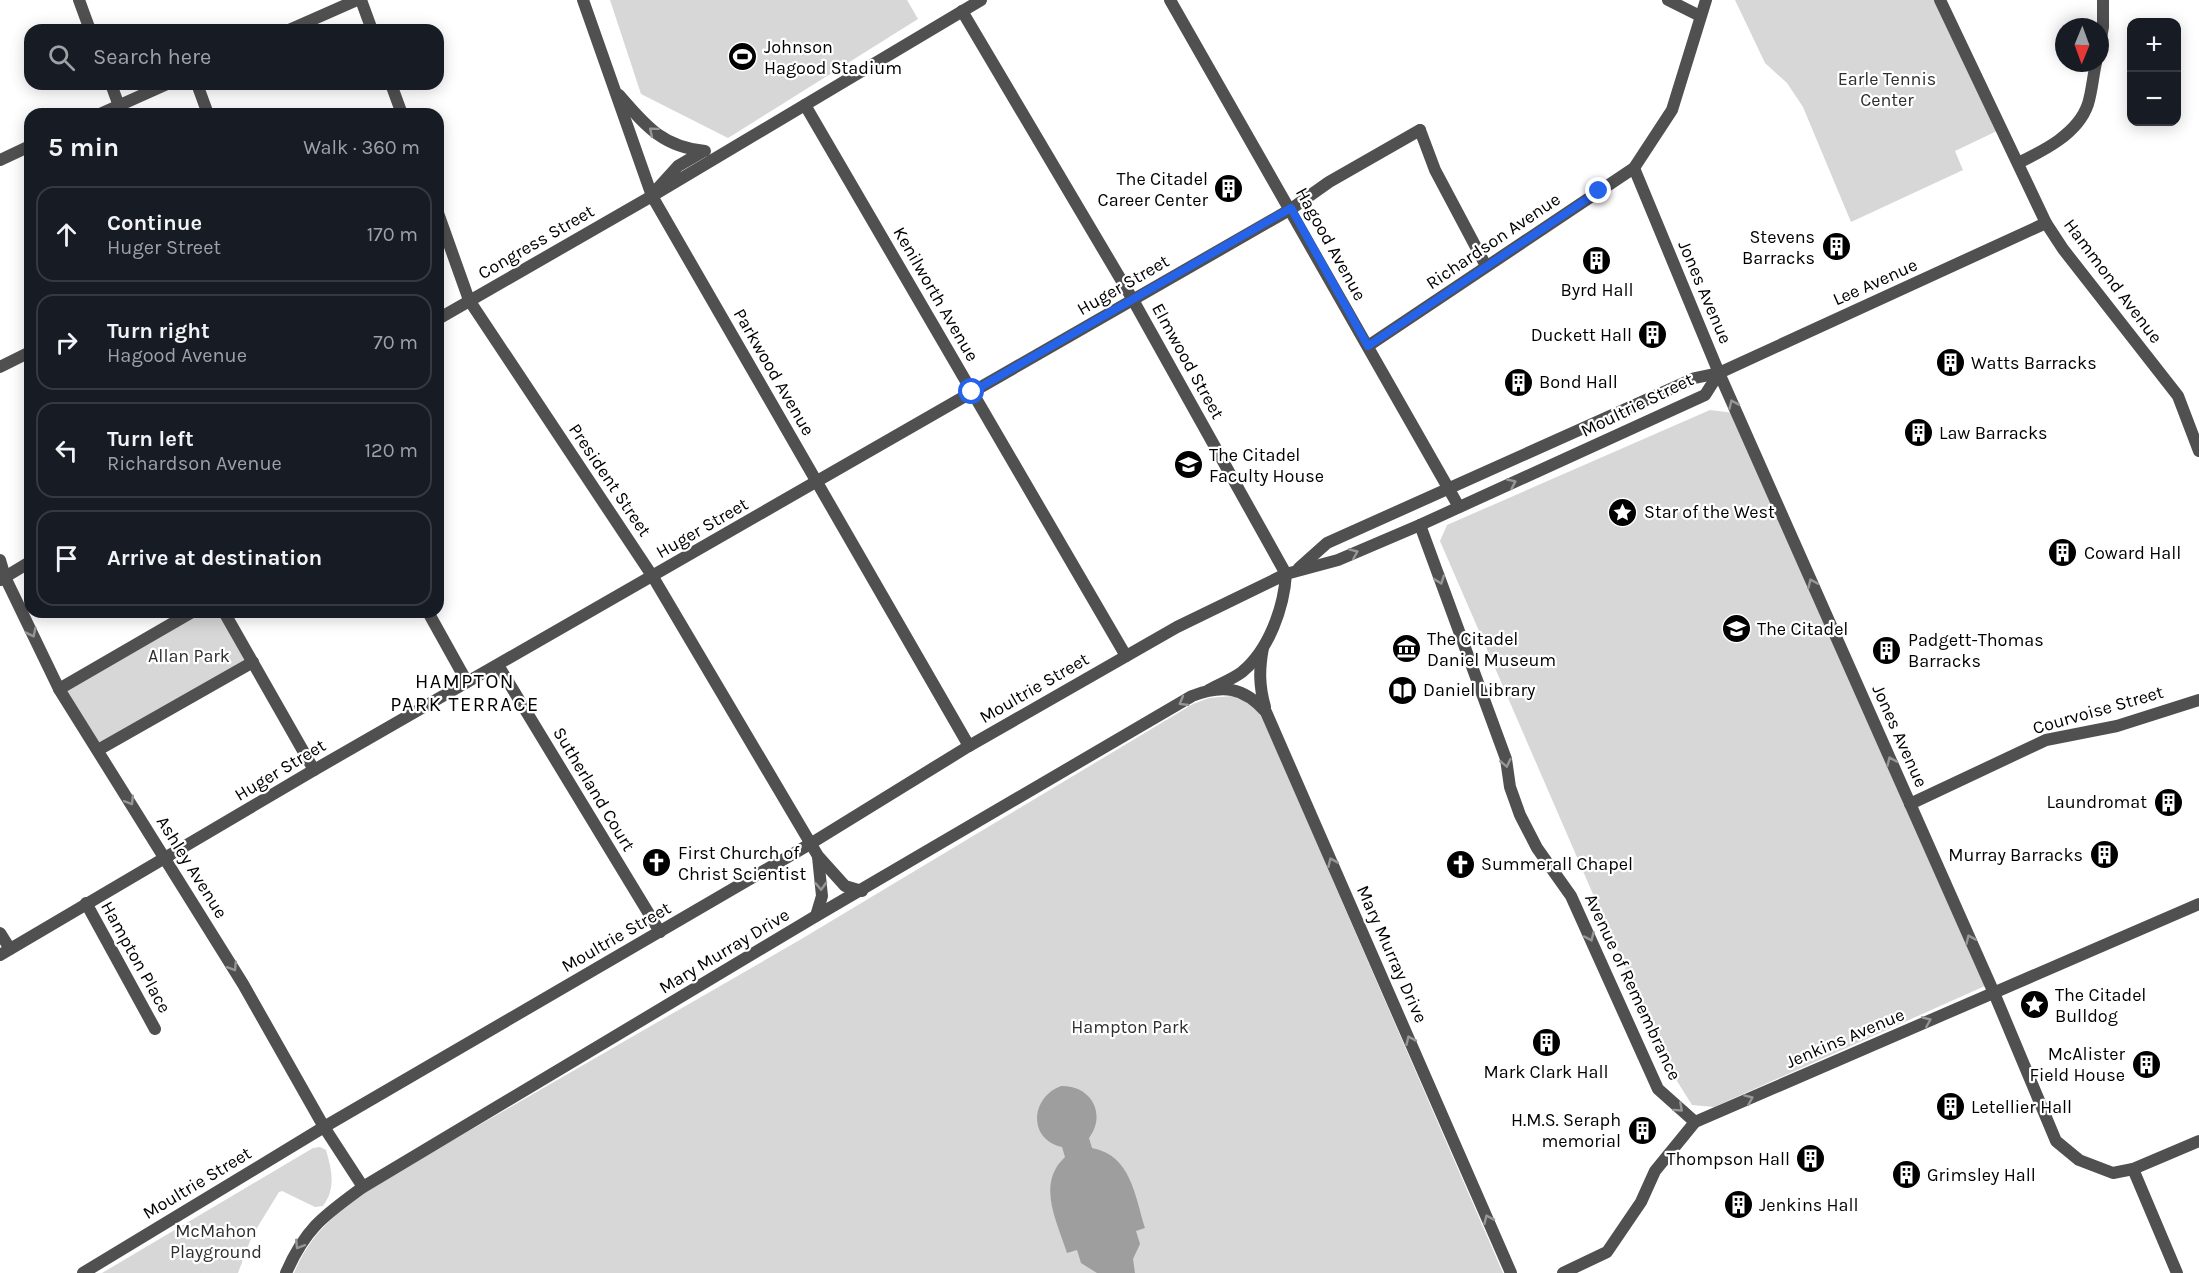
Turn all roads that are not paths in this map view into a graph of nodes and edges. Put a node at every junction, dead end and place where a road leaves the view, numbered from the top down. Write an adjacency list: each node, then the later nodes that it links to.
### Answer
1 (79, 0): 13 (street)
2 (359, 0): 14 (street); 15 (street)
3 (583, 0): 17 (street, Parkwood Avenue)
4 (981, 0): 10 (street, Congress Street)
5 (1170, 0): 34 (street, Hagood Avenue)
6 (1706, 0): 11 (street, Richardson Avenue)
7 (1940, 0): 31 (street, Hammond Avenue)
8 (2103, 0): 12 (street)
9 (1670, 1): 11 (street)
10 (962, 11): 22 (street, Congress Street); 39 (street, Elmwood Street)
11 (1700, 16): 32 (street, Richardson Avenue)
12 (2102, 18)
13 (88, 24)
14 (303, 24)
15 (369, 24)
16 (2094, 72): 31 (street)
17 (614, 88): 29 (street, one-way to 17); 33 (street, Parkwood Avenue)
18 (113, 90): 23 (street)
19 (154, 90): 23 (street)
20 (199, 90): 25 (street)
21 (394, 90): 26 (street)
22 (805, 105): 27 (street, Congress Street); 45 (street, Kenilworth Avenue)
23 (119, 106): 24 (street)
24 (114, 108)
25 (206, 108)
26 (400, 108)
27 (737, 146): 29 (street, Congress Street); 33 (street, Congress Street)
28 (24, 149): 30 (street)
29 (705, 151): 33 (street, Congress Street)
30 (0, 160)
31 (2018, 163): 35 (street, Hammond Avenue)
32 (1634, 168): 37 (street, Richardson Avenue); 44 (street, Jones Avenue)
33 (652, 196): 38 (street, Congress Street); 47 (street, Parkwood Avenue)
34 (1291, 208): 37 (street, Huger Street); 39 (street, Huger Street); 41 (street, Hagood Avenue)
35 (2046, 224): 44 (street, Lee Avenue); 46 (street, Hammond Avenue)
36 (444, 230): 38 (street, President Street)
37 (1486, 266): 41 (street, Richardson Avenue)
38 (469, 300): 40 (street, Congress Street); 54 (street, President Street)
39 (1133, 300): 45 (street, Huger Street); 53 (street, Elmwood Street)
40 (444, 315)
41 (1368, 346): 48 (street, Hagood Avenue)
42 (24, 355): 43 (street)
43 (0, 367)
44 (1719, 373): 48 (street, Moultrie Street); 49 (street, Moultrie Street, one-way to 44); 71 (street, Jones Avenue, one-way to 44)
45 (972, 392): 47 (street, Huger Street); 60 (street, Kenilworth Avenue)
46 (2199, 451)
47 (816, 483): 54 (street, Huger Street); 68 (street, Parkwood Avenue)
48 (1449, 488): 49 (street, Hagood Avenue); 53 (street, Moultrie Street)
49 (1459, 507): 50 (street, Moultrie Street)
50 (1420, 525): 53 (street, Moultrie Street, one-way to 50); 84 (street, Avenue of Remembrance, one-way to 84)
51 (0, 560): 55 (street, Ashley Avenue)
52 (24, 566): 55 (street)
53 (1292, 572): 59 (street); 60 (street, Moultrie Street)
54 (653, 577): 62 (street, Huger Street); 72 (street, President Street)
55 (3, 578): 64 (street, Ashley Avenue, one-way to 64)
56 (182, 618): 64 (street)
57 (227, 618): 61 (street)
58 (431, 618): 63 (street)
59 (1264, 644): 65 (street, Mary Murray Drive); 67 (street)
60 (1126, 656): 68 (street, Moultrie Street)
61 (253, 663): 69 (street); 70 (street)
62 (498, 665): 63 (street, Huger Street); 79 (street, Sutherland Court)
63 (467, 682): 70 (street, Huger Street)
64 (59, 689): 69 (street, Ashley Avenue)
65 (1208, 690): 67 (street, Mary Murray Drive); 75 (street, Mary Murray Drive, one-way to 75)
66 (2199, 700): 71 (street, Courvoise Street)
67 (1266, 712): 91 (street, Mary Murray Drive, one-way to 67)
68 (969, 746): 72 (street, Moultrie Street)
69 (98, 750): 74 (street, Ashley Avenue, one-way to 74)
70 (314, 770): 74 (street, Huger Street)
71 (1910, 804): 82 (street, Jones Avenue, one-way to 71)
72 (810, 844): 73 (street, President Street); 79 (street, Moultrie Street)
73 (818, 856): 75 (street, President Street); 78 (street, President Street, one-way to 78)
74 (166, 859): 76 (street, Huger Street); 85 (street, Ashley Avenue, one-way to 85)
75 (862, 891): 78 (street, Mary Murray Drive)
76 (86, 903): 81 (street, Huger Street); 83 (street, Hampton Place)
77 (2199, 904): 82 (street, Jenkins Avenue)
78 (816, 916): 88 (street, Mary Murray Drive)
79 (660, 932): 85 (street, Moultrie Street)
80 (0, 933): 81 (street)
81 (5, 952)
82 (1994, 993): 84 (street, Jenkins Avenue, one-way to 82); 87 (street, Jones Avenue)
83 (155, 1029)
84 (1695, 1122): 92 (street, Jenkins Avenue)
85 (324, 1127): 88 (street, Ashley Avenue); 89 (street, Moultrie Street)
86 (2199, 1141): 87 (street)
87 (2133, 1169): 93 (street)
88 (363, 1187): 90 (street, Mary Murray Drive, one-way to 90)
89 (83, 1273)
90 (286, 1273)
91 (1510, 1273)
92 (1563, 1273)
93 (2177, 1273)

